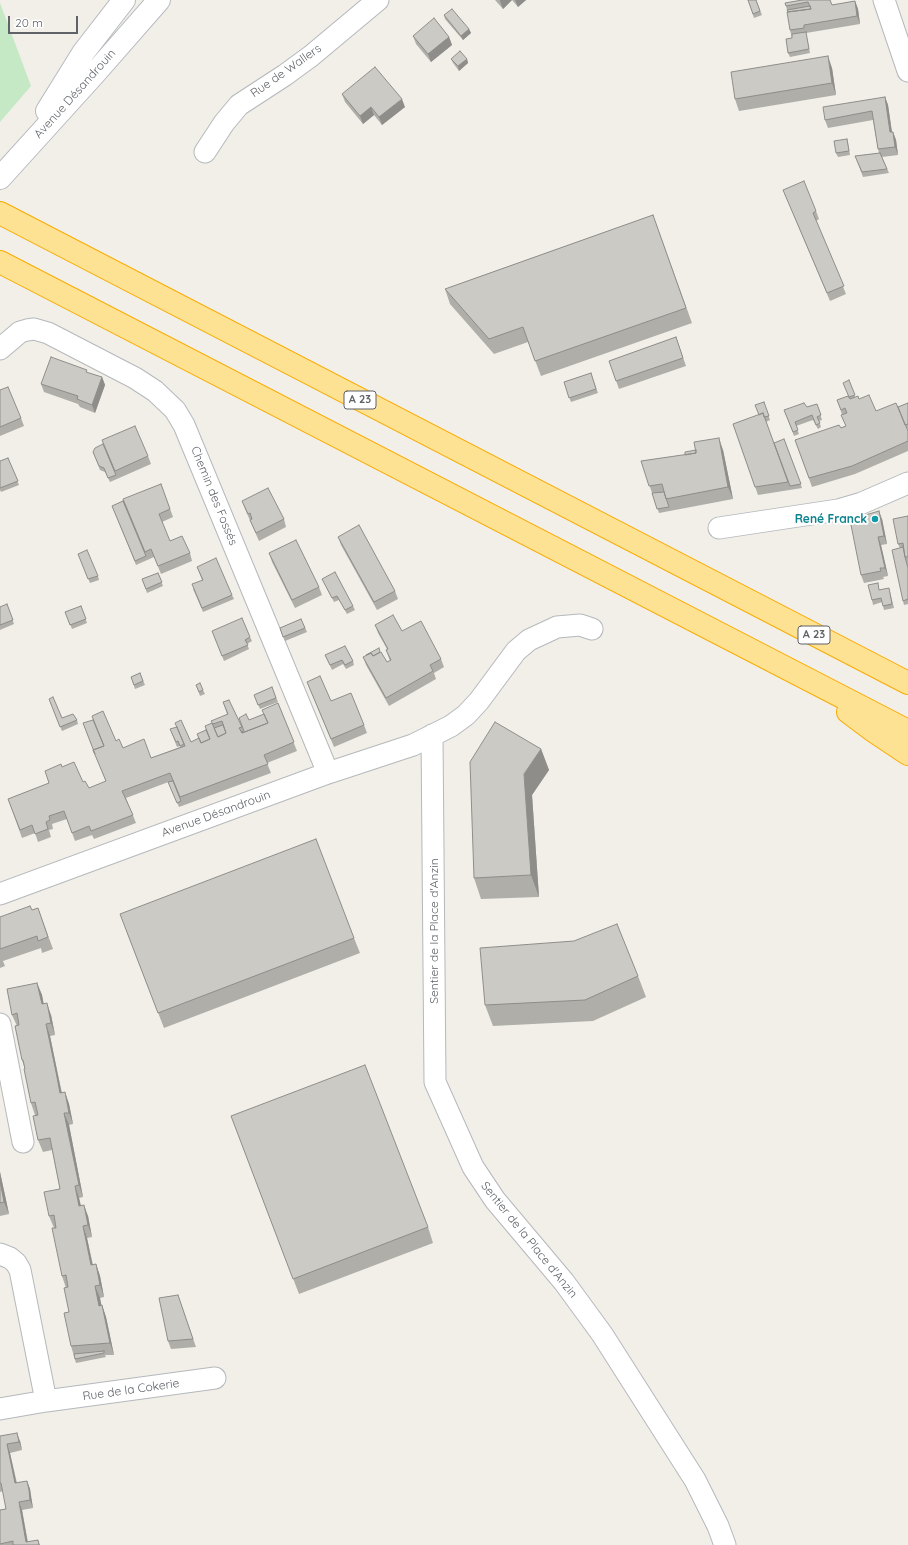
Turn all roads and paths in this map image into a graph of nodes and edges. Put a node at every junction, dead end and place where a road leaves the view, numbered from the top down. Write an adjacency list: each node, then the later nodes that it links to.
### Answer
1 (124, 0): 6 (main road, Avenue Désandrouin)
2 (159, 0): 6 (main road, Avenue Désandrouin)
3 (378, 0): 7 (street, Rue de Wallers)
4 (884, 0): 5 (street)
5 (908, 71)
6 (23, 152): 8 (main road, Avenue Désandrouin)
7 (205, 152)
8 (0, 178)
9 (0, 213): 16 (highway, A 23)
10 (0, 262): 15 (highway)
11 (0, 349): 20 (street, Chemin des Fossés)
12 (908, 483): 13 (street)
13 (719, 528)
14 (592, 629): 18 (street, Avenue Désandrouin)
15 (797, 674): 17 (highway); 19 (highway)
16 (908, 683)
17 (908, 731)
18 (432, 735): 20 (street, Avenue Désandrouin); 29 (street, Sentier de la Place d'Anzin)
19 (908, 754)
20 (328, 773): 21 (street, Avenue Désandrouin)
21 (0, 894)
22 (0, 1024): 23 (street)
23 (5, 1081): 24 (street)
24 (23, 1142)
25 (0, 1254): 27 (street)
26 (215, 1378): 27 (street, Rue de la Cokerie)
27 (46, 1401): 28 (street, Rue de la Cokerie)
28 (0, 1409)
29 (725, 1545)

